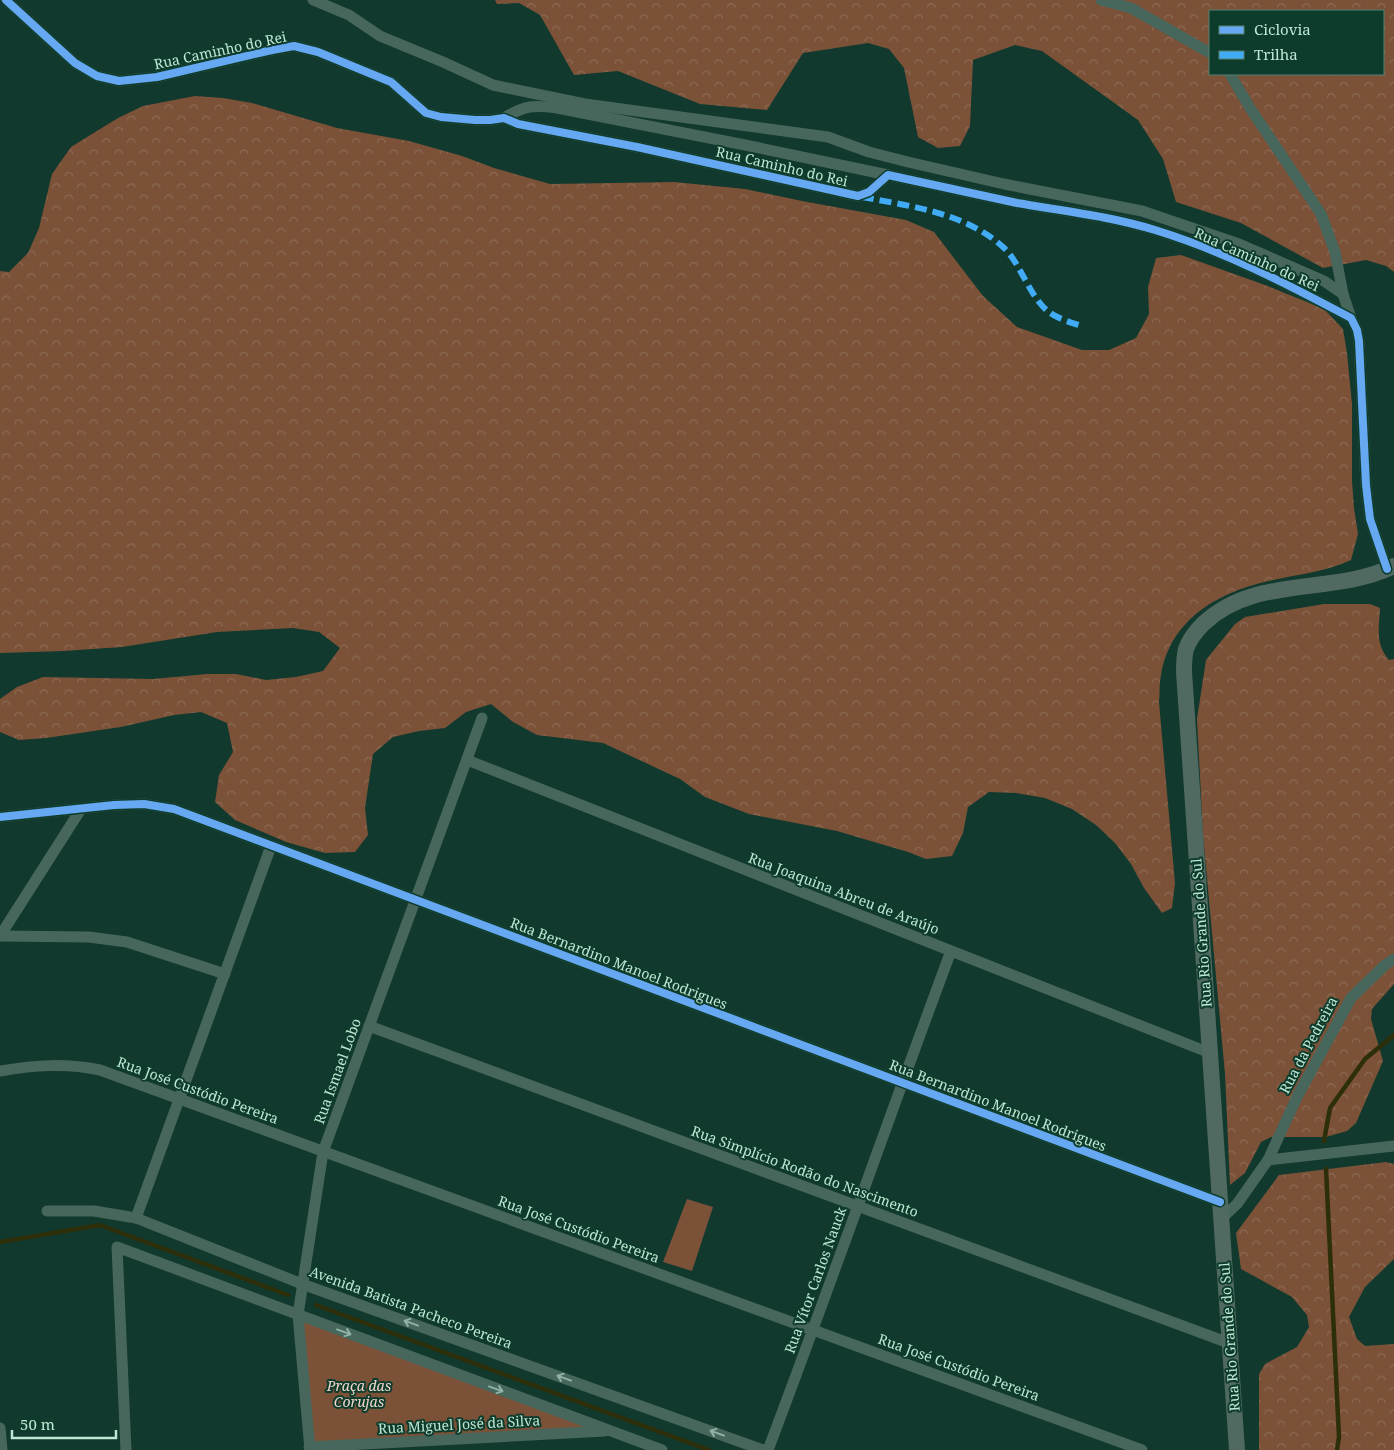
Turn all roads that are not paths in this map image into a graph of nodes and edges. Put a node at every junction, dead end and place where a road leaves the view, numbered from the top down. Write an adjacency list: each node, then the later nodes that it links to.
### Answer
1 (6, 0): 6 (street, Rua Caminho do Rei)
2 (313, 0): 8 (street)
3 (1101, 0): 4 (street)
4 (1209, 52)
5 (1231, 75): 8 (street)
6 (504, 118): 7 (street); 7 (street, Rua Caminho do Rei)
7 (888, 175): 9 (street, Rua Caminho do Rei)
8 (1343, 294): 9 (street)
9 (1351, 318): 10 (street)
10 (1390, 567): 22 (street, Rua Rio Grande do Sul)
11 (482, 718): 12 (street, Rua Ismael Lobo)
12 (467, 760): 16 (street, Rua Ismael Lobo); 18 (street, Rua Joaquina Abreu de Araújo)
13 (81, 809): 14 (street, Rua Bernardino Manoel Rodrigues); 15 (street, Rua Bernardino Manoel Rodrigues); 17 (street)
14 (0, 817)
15 (271, 846): 16 (street, Rua Bernardino Manoel Rodrigues); 20 (street)
16 (416, 900): 21 (street, Rua Ismael Lobo); 24 (street, Rua Bernardino Manoel Rodrigues)
17 (0, 936): 20 (street)
18 (952, 951): 22 (street, Rua Joaquina Abreu de Araújo); 24 (street, Rua Vítor Carlos Nauck)
19 (1394, 959): 28 (street, Rua da Pedreira)
20 (225, 974): 25 (street)
21 (369, 1026): 27 (street, Rua Ismael Lobo); 30 (street, Rua Simplício Rodão do Nascimento)
22 (1210, 1053): 29 (street, Rua Rio Grande do Sul)
23 (0, 1071): 25 (street, Rua José Custódio Pereira)
24 (902, 1082): 29 (street, Rua Bernardino Manoel Rodrigues); 30 (street, Rua Vítor Carlos Nauck)
25 (179, 1099): 27 (street, Rua José Custódio Pereira); 32 (street)
26 (1394, 1146): 28 (street)
27 (323, 1152): 34 (street, Rua Ismael Lobo); 36 (street, Rua José Custódio Pereira)
28 (1268, 1160): 33 (street, Rua da Pedreira)
29 (1220, 1202): 33 (street, Rua Rio Grande do Sul)
30 (858, 1206): 36 (street, Rua Vítor Carlos Nauck); 37 (street, Rua Simplício Rodão do Nascimento)
31 (47, 1211): 32 (street, Avenida Batista Pacheco Pereira)
32 (136, 1218): 34 (street, Avenida Batista Pacheco Pereira)
33 (1221, 1219): 37 (street, Rua Rio Grande do Sul)
34 (302, 1284): 35 (street, Rua Ismael Lobo); 44 (street, Avenida Batista Pacheco Pereira, one-way to 34)
35 (298, 1315): 39 (street, one-way to 39); 40 (street, Rua Ismael Lobo); 42 (street)
36 (814, 1330): 45 (street, Rua Vítor Carlos Nauck); 46 (street, Rua José Custódio Pereira)
37 (1229, 1343): 47 (street, Rua Rio Grande do Sul)
38 (0, 1428): 41 (street)
39 (610, 1431): 40 (street, Rua Miguel José da Silva); 43 (street)
40 (310, 1449)
41 (2, 1450)
42 (126, 1450)
43 (662, 1450)
44 (762, 1450)
45 (768, 1450)
46 (1142, 1450)
47 (1236, 1450)

